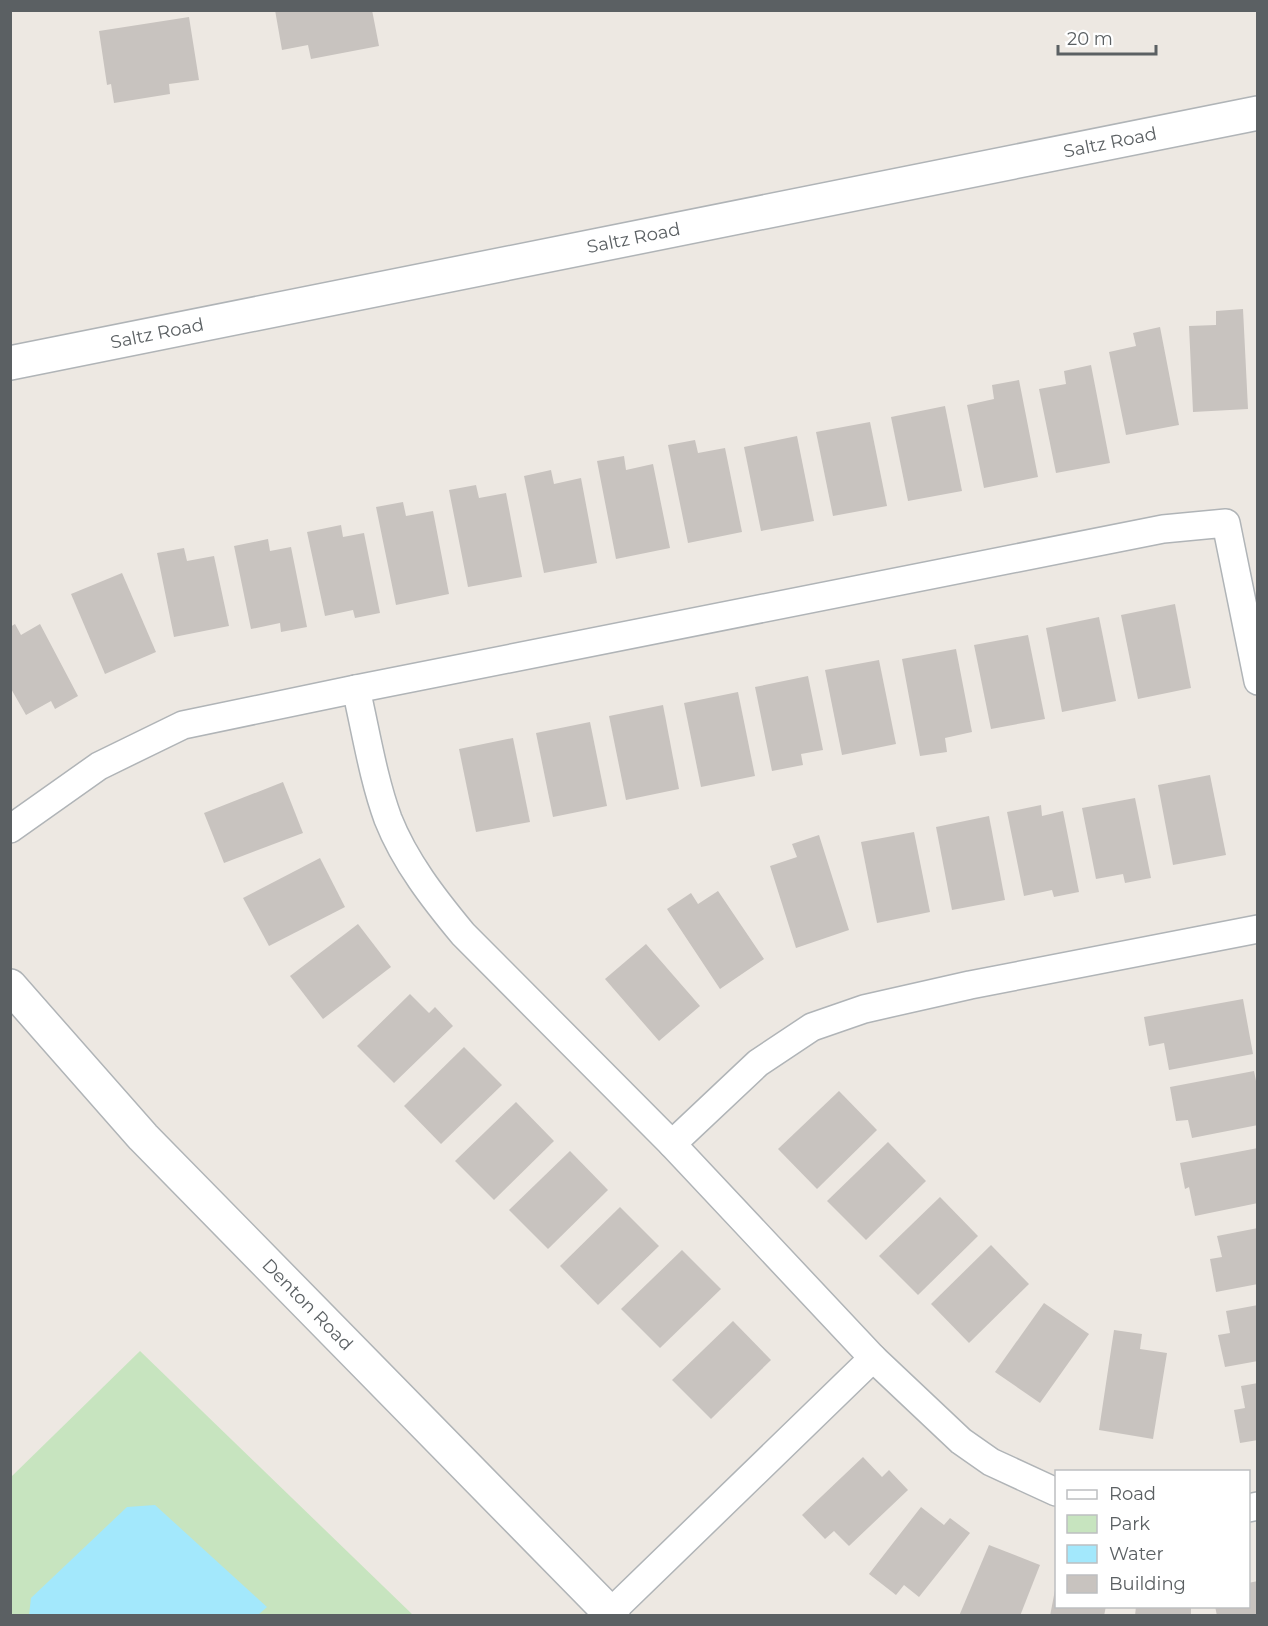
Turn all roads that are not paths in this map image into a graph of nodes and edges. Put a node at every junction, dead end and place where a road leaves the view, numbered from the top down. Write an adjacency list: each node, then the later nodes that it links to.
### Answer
1 (1257, 113): 2 (street, Saltz Road)
2 (10, 363)
3 (1257, 681): 4 (street)
4 (356, 689): 5 (street); 8 (street)
5 (10, 829)
6 (1257, 929): 8 (street)
7 (10, 986): 11 (street, Denton Road)
8 (672, 1144): 9 (street)
9 (873, 1359): 10 (street); 11 (street)
10 (1055, 1492)
11 (611, 1614)

